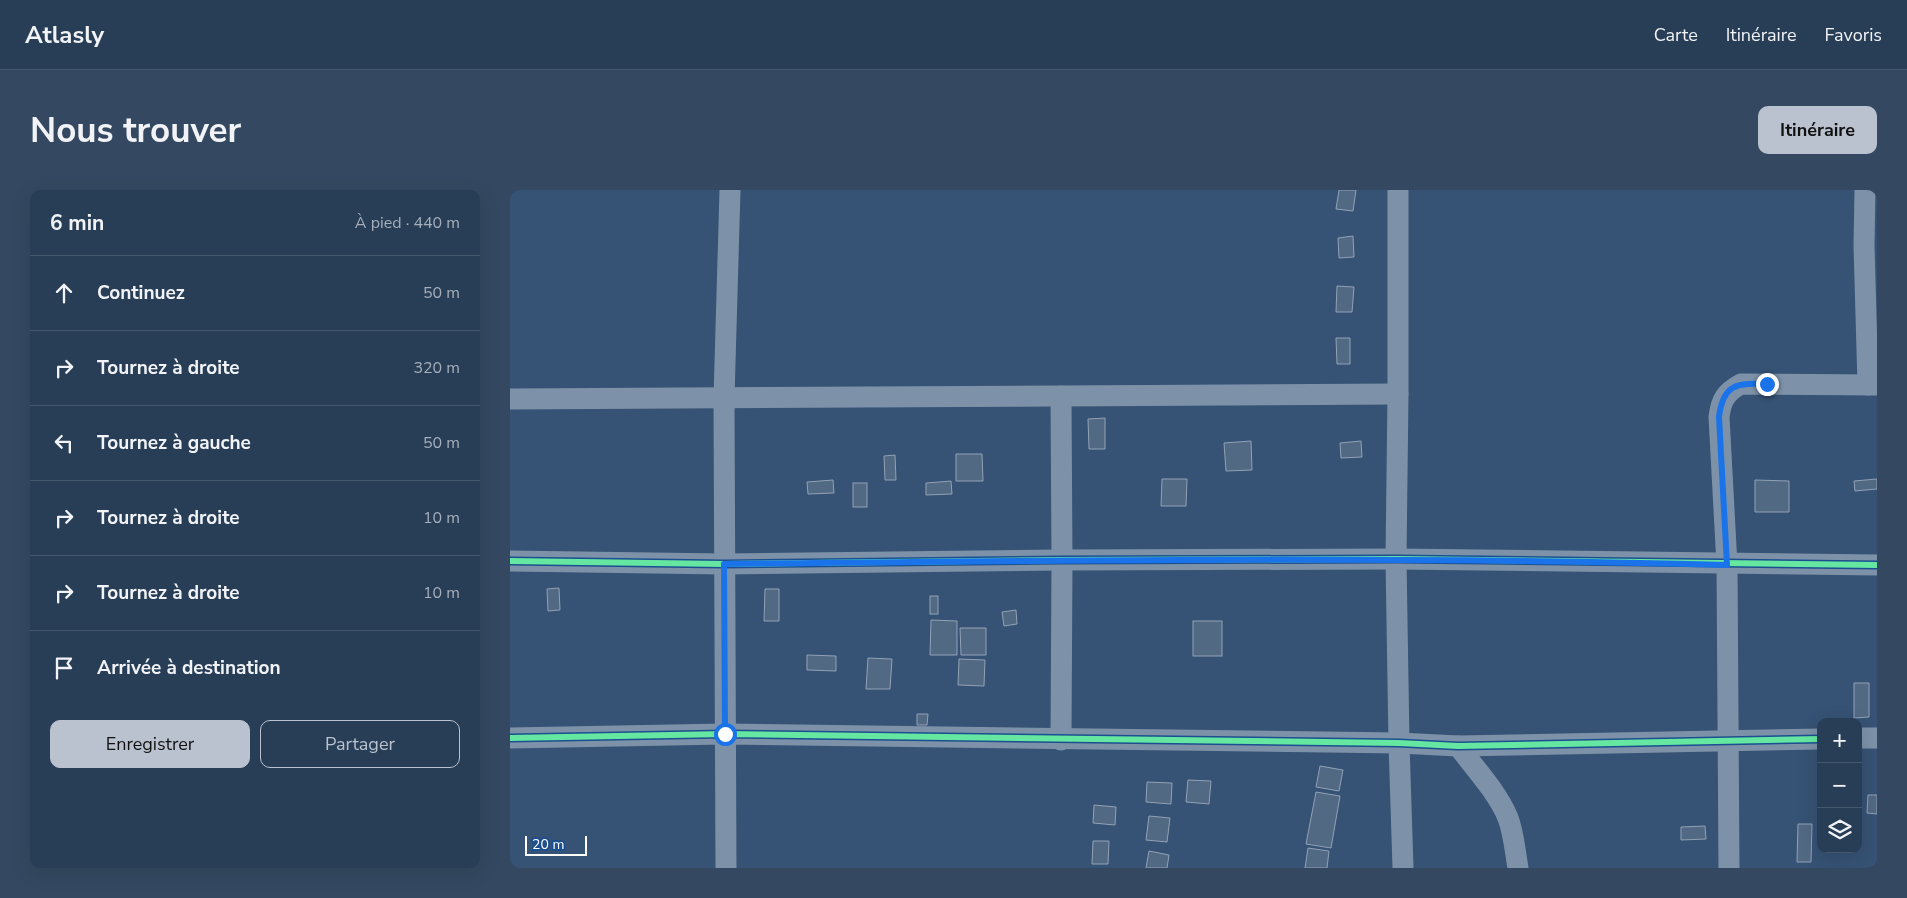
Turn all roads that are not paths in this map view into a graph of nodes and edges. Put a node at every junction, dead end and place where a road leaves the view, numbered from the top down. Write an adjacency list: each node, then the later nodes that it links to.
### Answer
1 (730, 190): 7 (street)
2 (1398, 190): 5 (street)
3 (1865, 190): 4 (street)
4 (1872, 385): 13 (street)
5 (1398, 394): 6 (street); 9 (street)
6 (1061, 396): 7 (street); 10 (street)
7 (724, 398): 8 (street); 12 (street)
8 (510, 399)
9 (1396, 559): 10 (street); 13 (street); 22 (street)
10 (1062, 560): 12 (street); 20 (street)
11 (510, 562): 12 (street)
12 (724, 564): 15 (street)
13 (1727, 565): 14 (street); 21 (street)
14 (1877, 565)
15 (725, 734): 16 (street); 20 (street); 24 (street)
16 (510, 738)
17 (1862, 738): 18 (street)
18 (1877, 738)
19 (1817, 739): 21 (street)
20 (1061, 740): 22 (street)
21 (1729, 740): 23 (street); 27 (street)
22 (1399, 743): 23 (street); 25 (street)
23 (1458, 746): 26 (street)
24 (726, 868)
25 (1403, 868)
26 (1518, 868)
27 (1730, 868)

